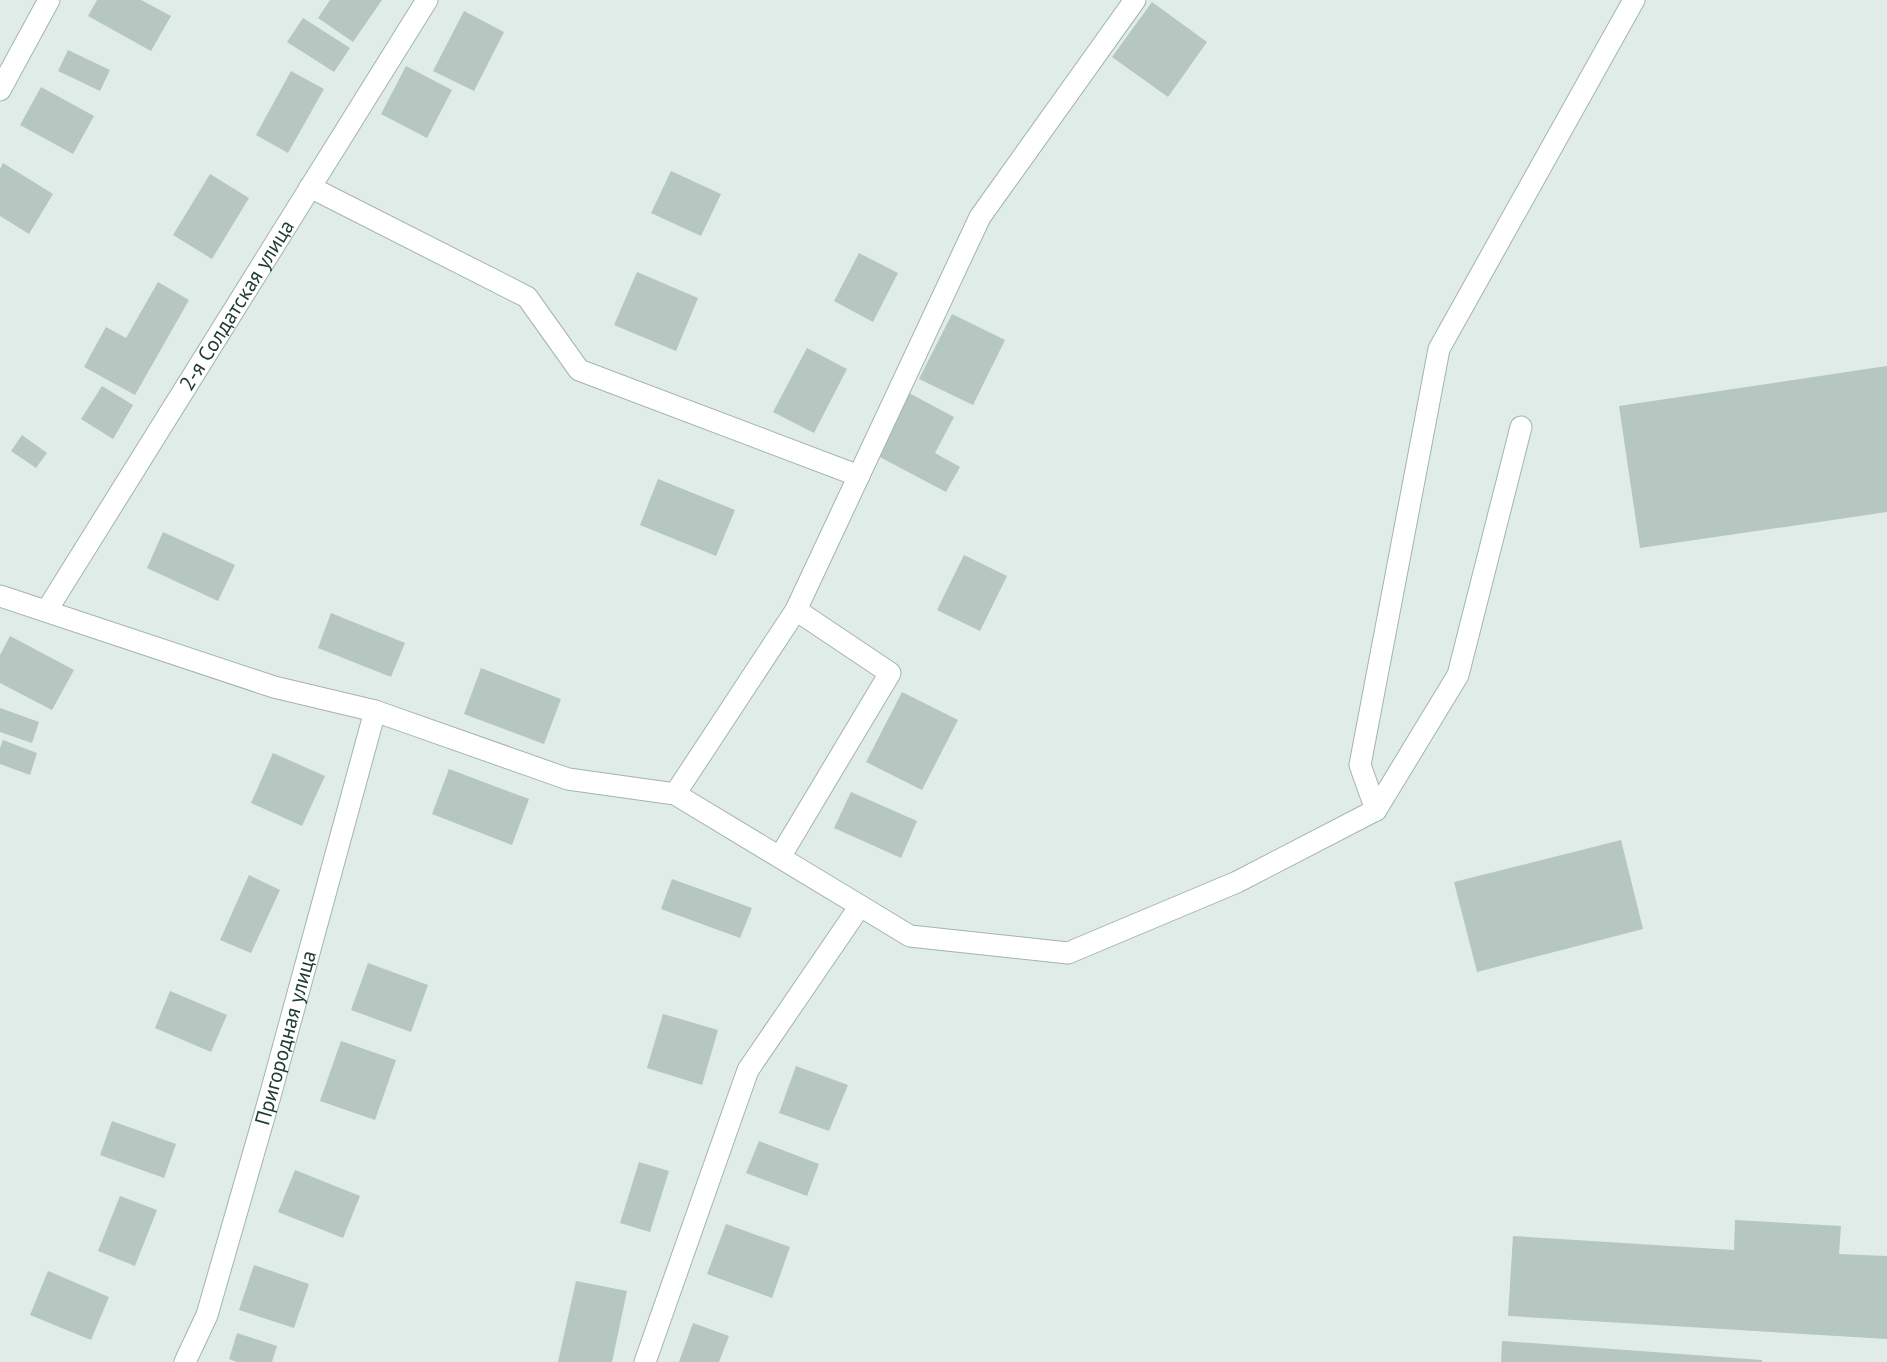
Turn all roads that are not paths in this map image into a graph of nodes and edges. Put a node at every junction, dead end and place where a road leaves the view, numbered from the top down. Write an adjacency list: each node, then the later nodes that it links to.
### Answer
1 (49, 0): 5 (street)
2 (426, 0): 6 (street, 2-я Солдатская улица)
3 (1135, 0): 8 (street)
4 (1634, 0): 14 (street)
5 (0, 90)
6 (310, 187): 8 (street); 10 (street, 2-я Солдатская улица)
7 (1521, 427): 14 (street)
8 (859, 476): 11 (street)
9 (0, 596): 10 (street)
10 (47, 610): 12 (street)
11 (796, 610): 13 (street); 15 (street)
12 (375, 711): 13 (street); 17 (street, Пригородная улица)
13 (674, 794): 15 (street)
14 (1376, 810): 16 (street)
15 (780, 857): 16 (street)
16 (860, 906): 18 (street)
17 (185, 1362)
18 (645, 1362)

